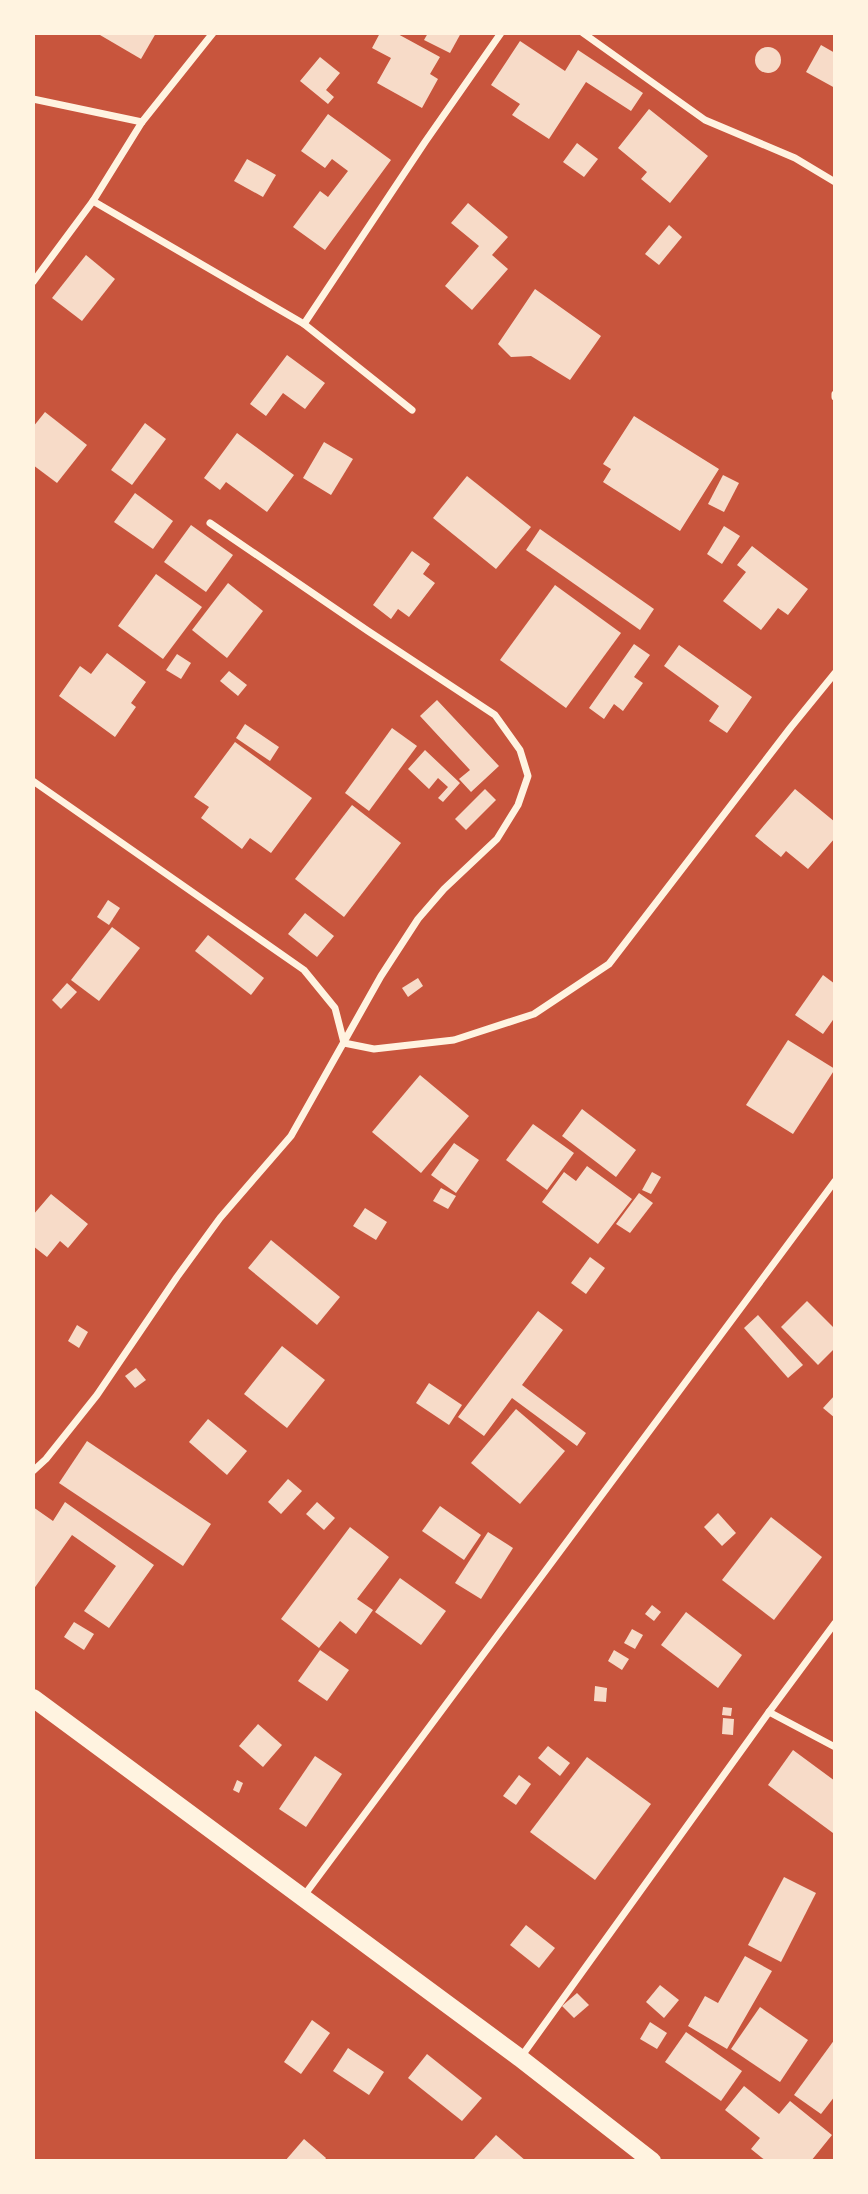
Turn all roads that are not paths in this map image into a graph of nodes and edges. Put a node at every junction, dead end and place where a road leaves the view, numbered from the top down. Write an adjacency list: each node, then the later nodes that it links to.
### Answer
1 (213, 33): 5 (street)
2 (501, 33): 9 (street)
3 (583, 33): 6 (street)
4 (33, 99): 5 (street)
5 (142, 122): 7 (street)
6 (835, 182)
7 (93, 201): 8 (street); 9 (street)
8 (33, 282)
9 (304, 324): 10 (street)
10 (412, 410)
11 (210, 523): 14 (street)
12 (835, 673): 14 (street)
13 (33, 780): 14 (street)
14 (344, 1044): 16 (street)
15 (835, 1181): 21 (street)
16 (33, 1471)
17 (835, 1623): 19 (street)
18 (33, 1698): 21 (main road)
19 (769, 1712): 20 (street); 22 (street)
20 (835, 1747)
21 (302, 1898): 22 (main road)
22 (520, 2058): 23 (main road)
23 (652, 2161)

